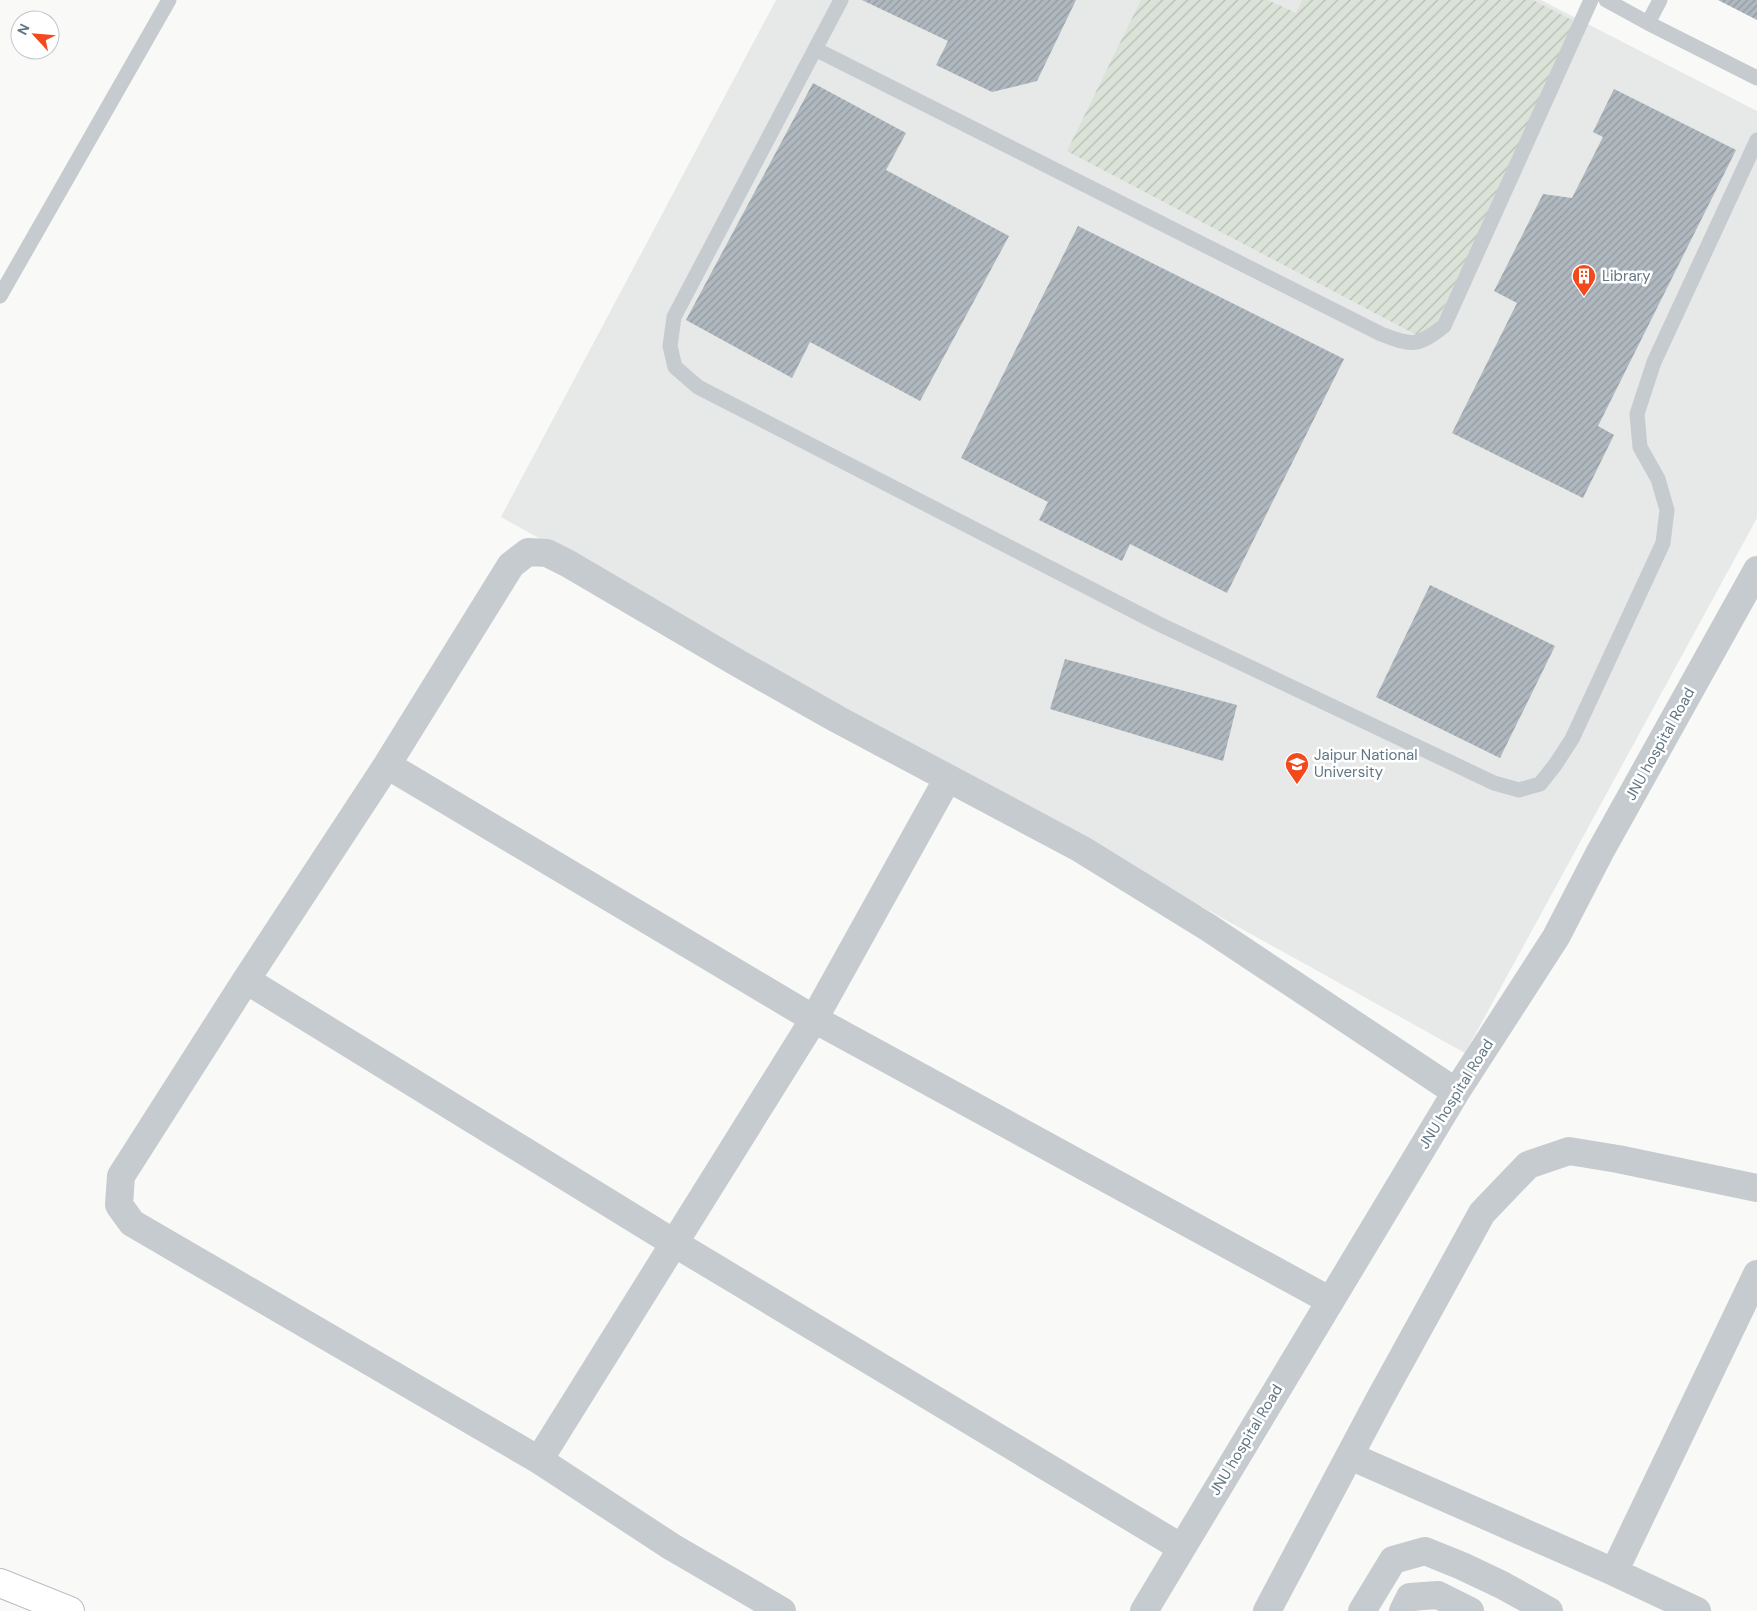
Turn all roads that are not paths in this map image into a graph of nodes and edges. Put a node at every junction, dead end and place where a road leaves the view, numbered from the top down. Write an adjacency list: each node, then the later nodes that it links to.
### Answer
1 (169, 0): 10 (lane)
2 (841, 0): 7 (lane)
3 (1591, 0): 7 (lane)
4 (1606, 0): 6 (lane)
5 (1660, 0): 6 (lane)
6 (1648, 23): 8 (lane)
7 (815, 49): 9 (lane)
8 (1757, 78)
9 (1757, 140)
10 (0, 296)
11 (1757, 570): 16 (street, JNU hospital Road)
12 (387, 765): 13 (street); 14 (street); 15 (street)
13 (948, 778): 15 (street); 16 (street)
14 (246, 980): 18 (street); 22 (street)
15 (814, 1019): 18 (street); 20 (street)
16 (1456, 1092): 20 (street, JNU hospital Road)
17 (1757, 1188): 21 (street)
18 (674, 1243): 22 (street); 23 (street)
19 (1757, 1274): 24 (street)
20 (1329, 1300): 23 (street, JNU hospital Road)
21 (1350, 1456): 24 (street); 29 (street)
22 (539, 1460): 27 (street)
23 (1182, 1548): 28 (street, JNU hospital Road)
24 (1614, 1572): 34 (street)
25 (0, 1582): 26 (main road)
26 (70, 1611)
27 (782, 1611)
28 (1144, 1611)
29 (1267, 1611)
30 (1362, 1611): 33 (street)
31 (1403, 1611): 32 (street)
32 (1470, 1611)
33 (1549, 1611)
34 (1697, 1611)

